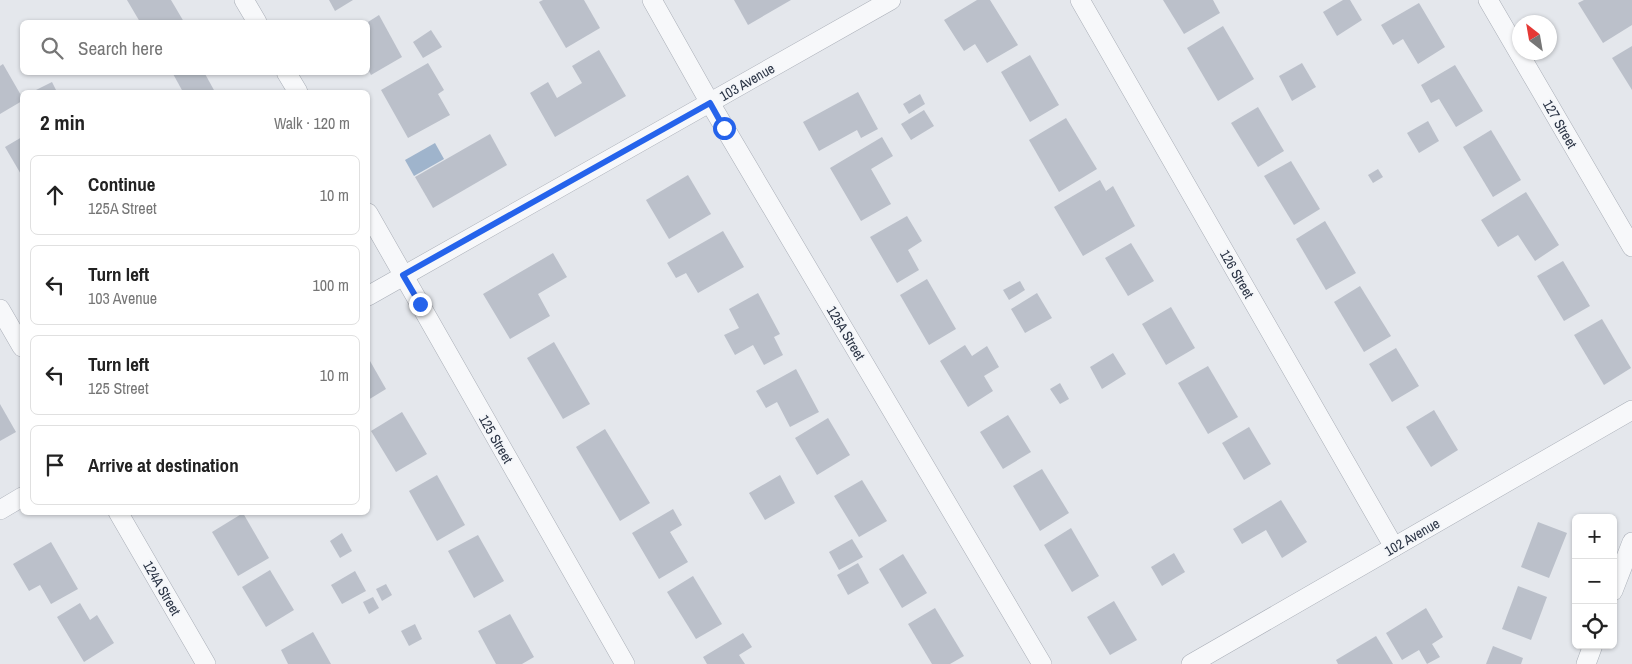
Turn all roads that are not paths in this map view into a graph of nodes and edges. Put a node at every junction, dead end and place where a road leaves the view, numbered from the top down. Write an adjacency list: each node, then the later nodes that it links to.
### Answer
1 (244, 0): 6 (street)
2 (652, 0): 9 (street, 125A Street)
3 (891, 0): 9 (street, 103 Avenue)
4 (1080, 0): 21 (street, 126 Street)
5 (1488, 0): 11 (street, 127 Street)
6 (257, 20)
7 (288, 75): 8 (street)
8 (297, 90)
9 (710, 103): 12 (street, 103 Avenue); 26 (street, 125A Street)
10 (370, 217): 12 (street, 125 Street)
11 (1632, 247)
12 (403, 275): 13 (street, 103 Avenue); 25 (street, 125 Street)
13 (370, 295)
14 (0, 309): 15 (street)
15 (20, 344)
16 (1632, 410): 21 (street, 102 Avenue)
17 (20, 498): 18 (street)
18 (0, 510)
19 (120, 515): 24 (street, 124A Street)
20 (1632, 542): 22 (street)
21 (1394, 548): 27 (street, 102 Avenue)
22 (1617, 581)
23 (1592, 649): 28 (street)
24 (206, 664)
25 (625, 664)
26 (1042, 664)
27 (1192, 664)
28 (1586, 664)

